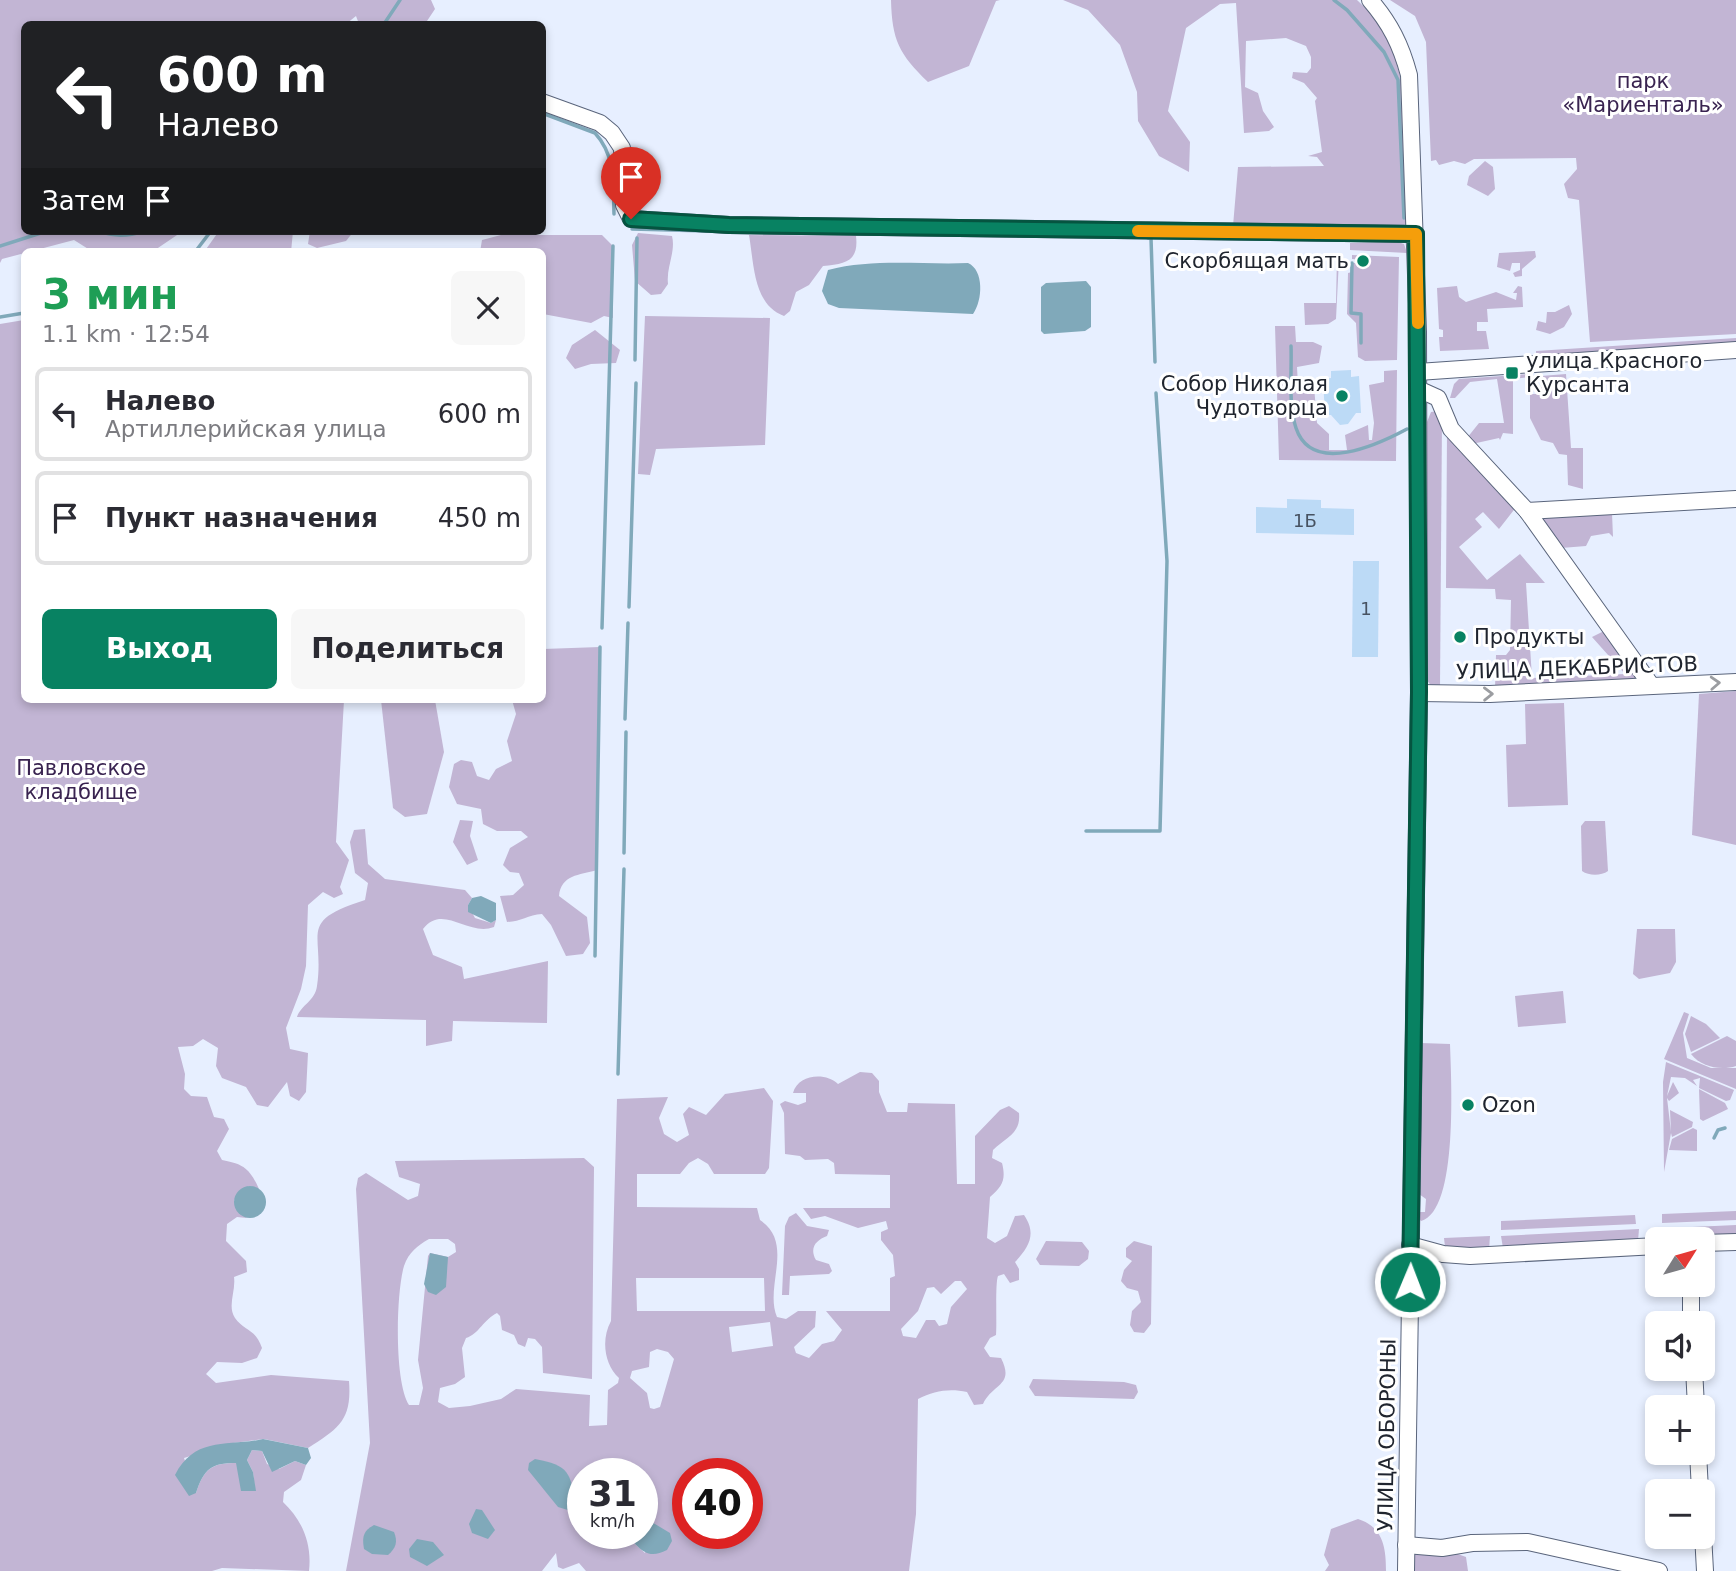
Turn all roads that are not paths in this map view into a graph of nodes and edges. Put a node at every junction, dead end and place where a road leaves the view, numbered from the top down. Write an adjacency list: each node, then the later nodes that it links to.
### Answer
1 (1370, 0): 3 (street, УЛИЦА ОБОРОНЫ)
2 (546, 103): 3 (street)
3 (1416, 234): 5 (street, УЛИЦА ОБОРОНЫ)
4 (1736, 349): 5 (street)
5 (1418, 372): 6 (street, УЛИЦА ОБОРОНЫ)
6 (1418, 388): 8 (street); 11 (street, УЛИЦА ОБОРОНЫ)
7 (1736, 499): 8 (street)
8 (1527, 511): 10 (street)
9 (1736, 682): 10 (street, УЛИЦА ДЕКАБРИСТОВ, one-way to 9)
10 (1651, 685): 11 (street, УЛИЦА ДЕКАБРИСТОВ, one-way to 10)
11 (1419, 692): 14 (street, УЛИЦА ОБОРОНЫ)
12 (1736, 1242): 13 (street)
13 (1715, 1243)
14 (1410, 1245): 15 (street); 16 (street, УЛИЦА ОБОРОНЫ)
15 (1645, 1247)
16 (1406, 1545): 18 (street, УЛИЦА ОБОРОНЫ); 19 (street)
17 (1702, 1549): 20 (street)
18 (1406, 1571)
19 (1659, 1571)
20 (1701, 1571)

